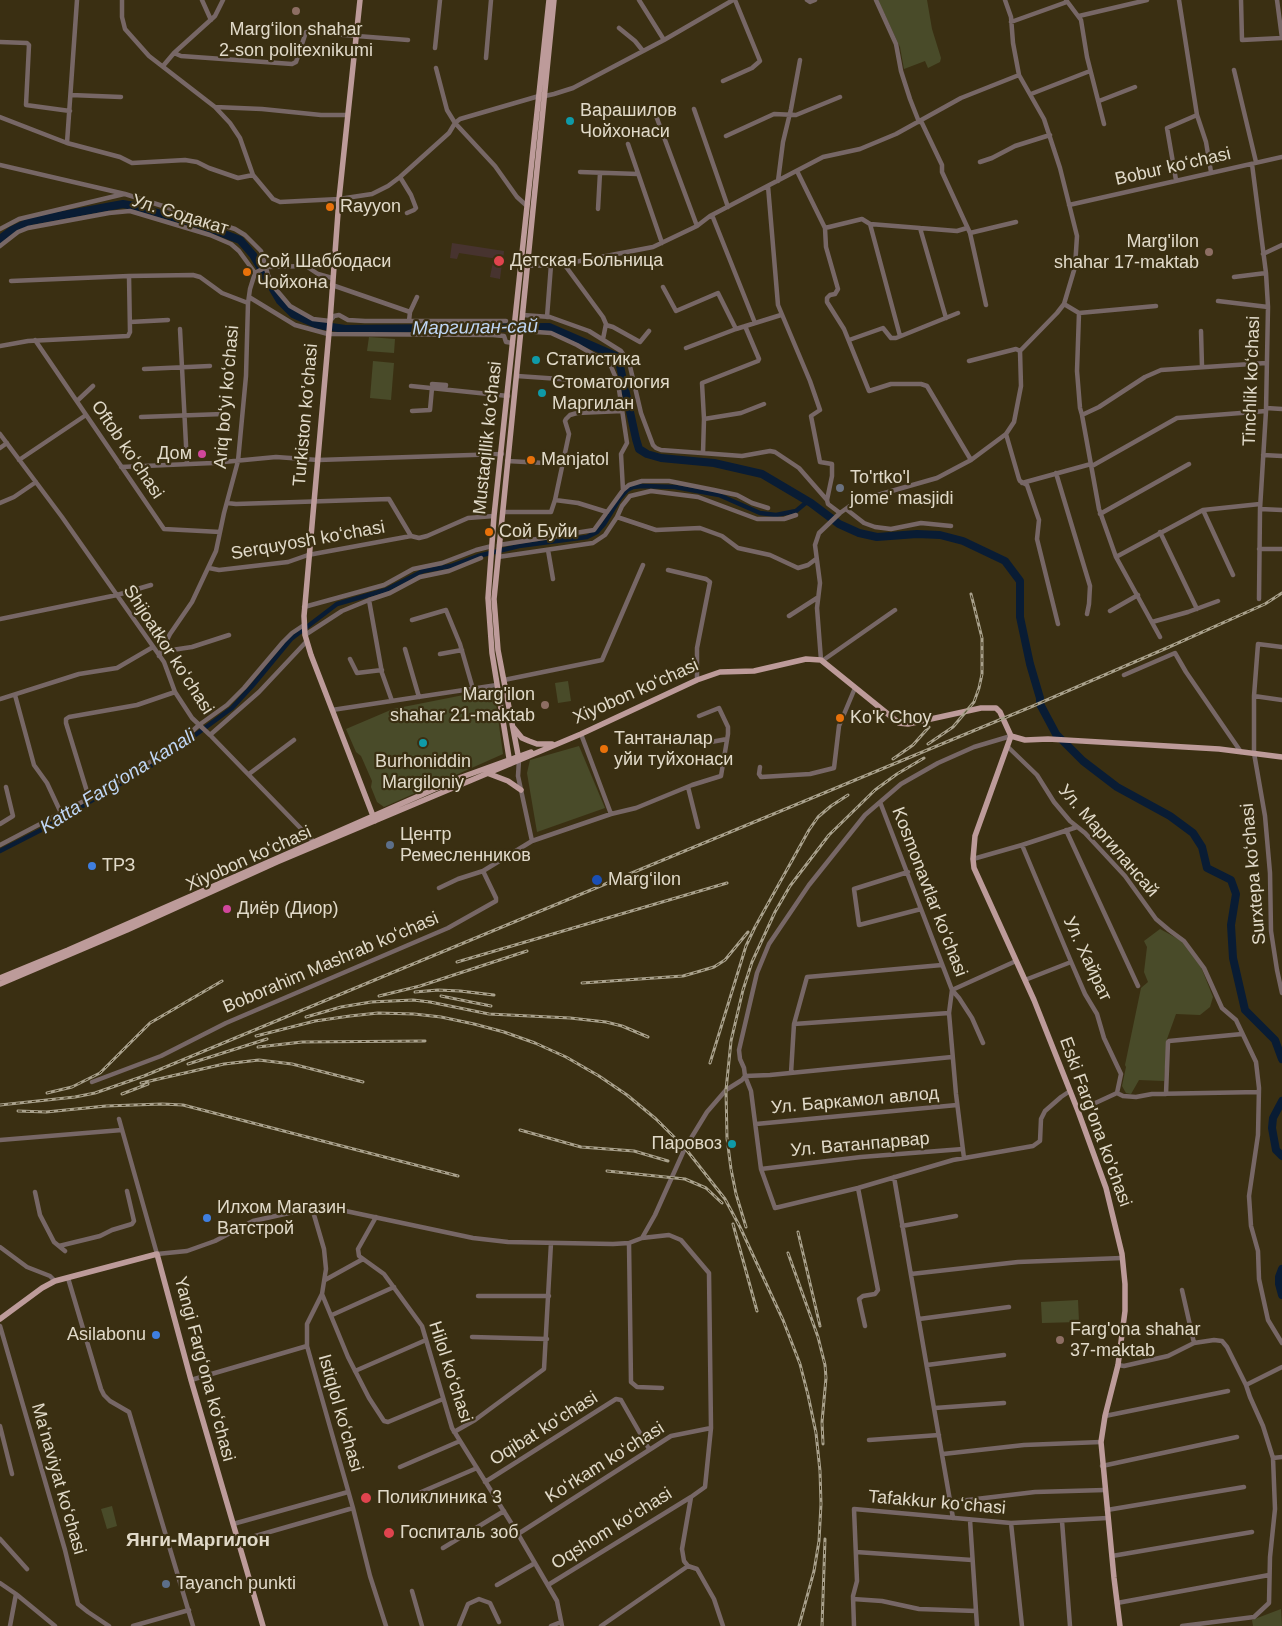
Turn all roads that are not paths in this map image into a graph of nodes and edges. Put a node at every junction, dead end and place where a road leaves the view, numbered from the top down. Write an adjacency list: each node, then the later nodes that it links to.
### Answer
1 (77, 0): 42 (street)
2 (122, 0): 35 (street)
3 (202, 0): 22 (street)
4 (222, 0): 22 (street)
5 (360, 0): 25 (main road, Turkiston ko’chasi)
6 (440, 0): 30 (street)
7 (491, 0): 33 (street)
8 (549, 0): 44 (main road, Mustaqillik koʻchasi)
9 (554, 0): 44 (main road, Mustaqillik koʻchasi)
10 (639, 0): 28 (street)
11 (734, 0): 28 (street); 40 (street)
12 (807, 0): 13 (street)
13 (815, 0)
14 (876, 0): 56 (street)
15 (1005, 0): 23 (street)
16 (1148, 0): 21 (street)
17 (1179, 0): 54 (street)
18 (1241, 0): 26 (street)
19 (1277, 0): 26 (street)
20 (1067, 1): 21 (street); 23 (street)
21 (1078, 16): 37 (street)
22 (211, 20): 32 (street)
23 (1011, 22): 39 (street)
24 (619, 28): 31 (street)
25 (356, 36): 27 (street); 32 (street); 52 (main road, Turkiston ko’chasi)
26 (1282, 38)
27 (408, 40)
28 (664, 40): 31 (street)
29 (0, 42): 50 (street)
30 (435, 48)
31 (643, 51): 44 (street)
32 (174, 54): 35 (street)
33 (486, 58)
34 (800, 60): 53 (street)
35 (163, 66): 48 (street)
36 (436, 68): 57 (street)
37 (1090, 70): 43 (street); 47 (street)
38 (1234, 70): 65 (street, Tinchlik koʻchasi)
39 (1019, 75): 43 (street); 56 (street)
40 (723, 81)
41 (1135, 87): 47 (street)
42 (71, 94): 46 (street); 50 (street)
43 (1031, 94): 59 (street)
44 (542, 96): 57 (street); 80 (main road, Mustaqillik koʻchasi); 100 (main road, Mustaqillik koʻchasi)
45 (840, 96): 53 (street)
46 (121, 97)
47 (1098, 101): 58 (street)
48 (214, 107): 52 (street); 72 (street)
49 (694, 110): 81 (street)
50 (70, 112): 61 (street)
51 (655, 114): 87 (street)
52 (348, 115): 78 (main road, Turkiston ko’chasi)
53 (789, 115): 60 (street); 75 (street)
54 (1197, 116): 69 (street); 74 (street)
55 (0, 117): 61 (street)
56 (920, 121): 67 (street); 90 (street)
57 (455, 123): 73 (street); 80 (street)
58 (1104, 124)
59 (1050, 135): 64 (street); 79 (street)
60 (726, 136)
61 (67, 143): 72 (street)
62 (628, 144): 71 (street)
63 (1282, 156): 65 (street, Bobur koʻchasi)
64 (980, 162)
65 (1254, 163): 69 (street, Bobur koʻchasi); 96 (street, Tinchlik koʻchasi)
66 (0, 165): 77 (street)
67 (797, 171): 75 (street); 88 (street)
68 (580, 172): 70 (street)
69 (1211, 172): 74 (street, Bobur koʻchasi)
70 (600, 173): 71 (street); 82 (street)
71 (638, 174): 93 (street)
72 (254, 175): 78 (street)
73 (400, 177): 78 (street); 83 (street)
74 (1176, 180): 79 (street, Bobur koʻchasi)
75 (778, 181): 76 (street)
76 (768, 186): 81 (street); 121 (street)
77 (125, 194): 91 (street); 101 (street)
78 (339, 199): 106 (main road, Turkiston ko’chasi)
79 (1069, 205): 114 (street)
80 (527, 206): 99 (main road, Mustaqillik koʻchasi)
81 (728, 207): 84 (street)
82 (598, 209)
83 (407, 213)
84 (712, 215): 87 (street); 130 (street)
85 (1016, 222): 92 (street)
86 (870, 224): 88 (street); 89 (street); 139 (street)
87 (697, 226): 93 (street)
88 (825, 228): 142 (street)
89 (920, 228): 90 (street); 123 (street)
90 (967, 228): 92 (street)
91 (0, 229)
92 (970, 233): 115 (street)
93 (662, 242): 97 (street)
94 (1282, 245): 96 (street)
95 (0, 246): 102 (street, Ул. Содакат)
96 (1263, 254): 103 (street, Tinchlik koʻchasi)
97 (564, 264): 98 (street); 131 (street)
98 (551, 265): 100 (street); 122 (street)
99 (521, 266): 100 (street); 124 (main road, Mustaqillik koʻchasi)
100 (528, 266): 124 (main road, Mustaqillik koʻchasi)
101 (265, 267): 102 (street); 106 (street); 126 (street)
102 (256, 273): 110 (street, Ariq boʻyi koʻchasi)
103 (1266, 273): 105 (street); 117 (street, Tinchlik koʻchasi)
104 (129, 276): 107 (street); 113 (street); 129 (street)
105 (1234, 277)
106 (332, 278): 108 (main road, Turkiston ko’chasi)
107 (11, 281)
108 (332, 285): 118 (street); 126 (main road, Turkiston ko’chasi)
109 (663, 287): 134 (street)
110 (250, 297): 113 (street, Ariq boʻyi koʻchasi); 138 (street)
111 (417, 297): 118 (street)
112 (1218, 301): 117 (street)
113 (248, 303): 184 (street, Ariq boʻyi koʻchasi)
114 (1064, 304): 120 (street); 146 (street)
115 (986, 305)
116 (1156, 306): 120 (street)
117 (1268, 307): 148 (street, Tinchlik koʻchasi)
118 (410, 312): 127 (street)
119 (958, 313): 123 (street)
120 (1079, 313): 170 (street)
121 (781, 315): 130 (street); 196 (street)
122 (547, 317): 124 (street); 140 (street)
123 (946, 318): 139 (street)
124 (520, 319): 137 (main road, Mustaqillik koʻchasi)
125 (168, 320): 129 (street)
126 (330, 321): 127 (street); 138 (main road, Turkiston ko’chasi)
127 (409, 321): 128 (street)
128 (506, 321)
129 (130, 322): 141 (street)
130 (755, 323): 132 (street)
131 (606, 325): 135 (street); 140 (street)
132 (745, 326): 134 (street); 172 (street)
133 (180, 329): 151 (street)
134 (736, 329): 145 (street)
135 (649, 331)
136 (1201, 331): 150 (street)
137 (519, 333): 143 (main road, Mustaqillik koʻchasi); 153 (main road, Mustaqillik koʻchasi); 154 (street)
138 (328, 334): 143 (street); 182 (main road, Turkiston ko’chasi)
139 (900, 336): 142 (street)
140 (603, 339): 177 (street)
141 (35, 340): 144 (street); 161 (street, Oftob koʻchasi)
142 (849, 340): 183 (street)
143 (513, 343): 160 (main road, Mustaqillik koʻchasi)
144 (0, 346)
145 (686, 348)
146 (1020, 351): 147 (street); 174 (street)
147 (969, 361)
148 (1266, 363): 150 (street); 164 (street, Tinchlik koʻchasi)
149 (210, 366): 151 (street)
150 (1202, 367): 170 (street)
151 (182, 368): 152 (street); 169 (street)
152 (144, 369)
153 (517, 376): 154 (street); 178 (main road, Mustaqillik koʻchasi)
154 (618, 383): 166 (street)
155 (93, 386): 161 (street)
156 (411, 386): 157 (street)
157 (432, 386): 159 (street); 165 (street)
158 (453, 386): 159 (street)
159 (446, 387): 160 (street)
160 (508, 396): 178 (main road, Mustaqillik koʻchasi)
161 (77, 401): 168 (street, Oftob koʻchasi)
162 (764, 404): 172 (street)
163 (1282, 409): 164 (street)
164 (1266, 410): 179 (street, Tinchlik koʻchasi); 189 (street)
165 (412, 411)
166 (622, 411): 187 (street); 194 (street)
167 (223, 414): 169 (street)
168 (86, 415): 181 (street); 190 (street, Oftob koʻchasi)
169 (184, 415): 171 (street); 186 (street)
170 (1082, 415): 189 (street)
171 (141, 418)
172 (704, 419): 177 (street)
173 (0, 434): 175 (street, Shijoatkor koʻchasi)
174 (1006, 434): 183 (street); 193 (street)
175 (7, 443): 176 (street); 181 (street, Shijoatkor koʻchasi)
176 (0, 448)
177 (704, 453): 196 (street)
178 (505, 454): 182 (street); 185 (main road, Mustaqillik koʻchasi); 210 (main road, Mustaqillik koʻchasi)
179 (1264, 455): 180 (street); 200 (street, Tinchlik koʻchasi)
180 (1282, 456)
181 (19, 460): 192 (street, Shijoatkor koʻchasi)
182 (318, 460): 184 (street); 197 (main road, Turkiston ko’chasi)
183 (971, 460): 202 (street)
184 (238, 461): 186 (street); 198 (street, Ariq boʻyi koʻchasi)
185 (507, 461): 187 (street); 205 (main road, Mustaqillik koʻchasi)
186 (187, 464): 190 (street)
187 (563, 464): 195 (street)
188 (1189, 464): 208 (street)
189 (1092, 465): 191 (street); 208 (street)
190 (121, 467): 213 (street, Oftob koʻchasi)
191 (1056, 473): 193 (street); 242 (street)
192 (36, 482): 199 (street); 232 (street, Shijoatkor koʻchasi)
193 (1022, 483): 247 (street)
194 (623, 490): 201 (street); 206 (street)
195 (555, 500): 205 (street); 206 (street)
196 (827, 500): 207 (street)
197 (314, 501): 198 (street); 215 (street, Serquyosh koʻchasi); 221 (main road, Turkiston ko’chasi)
198 (227, 503): 213 (street, Ariq boʻyi koʻchasi)
199 (0, 504)
200 (1260, 506): 203 (street); 204 (street); 218 (street, Tinchlik koʻchasi)
201 (768, 508)
202 (846, 508): 207 (street); 212 (street)
203 (1203, 510): 214 (street); 229 (street)
204 (1282, 510)
205 (502, 512): 216 (main road, Mustaqillik koʻchasi)
206 (607, 512): 216 (street)
207 (840, 513): 225 (street)
208 (1100, 514): 223 (street)
209 (796, 515): 211 (street)
210 (494, 516): 215 (street, Serquyosh koʻchasi); 217 (main road, Mustaqillik koʻchasi)
211 (617, 517): 220 (street); 225 (street)
212 (951, 526)
213 (220, 532): 227 (street, Ariq boʻyi koʻchasi)
214 (1160, 532): 223 (street); 239 (street)
215 (411, 536): 221 (street, Serquyosh koʻchasi)
216 (499, 545): 222 (main road, Mustaqillik koʻchasi)
217 (492, 546): 238 (street); 265 (main road, Mustaqillik koʻchasi)
218 (1259, 549): 219 (street); 235 (street, Tinchlik koʻchasi)
219 (1282, 549)
220 (548, 550): 222 (street); 230 (street)
221 (308, 556): 227 (street, Serquyosh koʻchasi); 238 (main road, Turkiston ko’chasi)
222 (498, 557): 263 (main road, Mustaqillik koʻchasi)
223 (1116, 557): 233 (street)
224 (481, 558): 236 (street)
225 (816, 559): 234 (street)
226 (642, 565): 263 (street)
227 (209, 568): 252 (street, Ariq boʻyi koʻchasi)
228 (668, 570): 264 (street)
229 (1233, 574)
230 (554, 579)
231 (152, 585): 232 (street)
232 (117, 595): 244 (street); 254 (street, Shijoatkor koʻchasi)
233 (1138, 595): 241 (street); 246 (street)
234 (817, 598): 243 (street); 260 (street)
235 (1259, 599)
236 (369, 600): 251 (street); 261 (street)
237 (1218, 601): 239 (street)
238 (304, 607): 248 (main road, Turkiston ko’chasi)
239 (1197, 609): 246 (street)
240 (895, 610): 260 (street)
241 (1110, 611)
242 (1087, 614)
243 (790, 616)
244 (0, 619)
245 (412, 620): 256 (street)
246 (1152, 622): 250 (street)
247 (1058, 624)
248 (304, 625): 251 (main road, Turkiston ko’chasi); 280 (street)
249 (230, 635): 252 (street)
250 (1160, 637)
251 (306, 639): 277 (main road, Turkiston ko’chasi); 282 (street)
252 (166, 642): 258 (street, Ariq boʻyi koʻchasi)
253 (1282, 647): 272 (street, Surxtepa koʻchasi)
254 (153, 648): 258 (street, Shijoatkor koʻchasi); 271 (street)
255 (405, 649): 273 (street)
256 (462, 650): 257 (street); 267 (street)
257 (440, 654)
258 (159, 656): 269 (street, Shijoatkor koʻchasi)
259 (350, 659): 261 (street)
260 (821, 660): 264 (main road, Xiyobon koʻchasi); 266 (main road)
261 (382, 670): 276 (street)
262 (1124, 676): 289 (street)
263 (504, 680): 268 (main road, Mustaqillik koʻchasi)
264 (697, 680): 281 (main road, Xiyobon koʻchasi)
265 (497, 685): 267 (street); 270 (main road, Mustaqillik koʻchasi)
266 (855, 688): 283 (main road); 294 (street)
267 (473, 689): 273 (street)
268 (507, 691): 270 (main road); 279 (main road, Mustaqillik koʻchasi)
269 (176, 692): 280 (street, Shijoatkor koʻchasi); 301 (street)
270 (498, 692): 293 (main road, Mustaqillik koʻchasi)
271 (15, 695): 274 (street); 303 (street)
272 (1254, 696): 275 (street); 290 (street, Surxtepa koʻchasi)
273 (419, 697): 276 (street)
274 (0, 699)
275 (1282, 700)
276 (392, 701): 277 (street)
277 (332, 710): 305 (main road, Turkiston ko’chasi)
278 (700, 716): 285 (street)
279 (511, 725): 287 (main road); 292 (main road, Mustaqillik koʻchasi)
280 (199, 726): 282 (street, Shijoatkor koʻchasi); 301 (street)
281 (581, 734): 287 (main road, Xiyobon koʻchasi); 304 (street)
282 (210, 735): 297 (street, Shijoatkor koʻchasi)
283 (1011, 736): 288 (main road, Eski Farg'ona ko'chasi); 289 (main road); 302 (street)
284 (294, 740): 297 (street)
285 (727, 740): 286 (street); 299 (street)
286 (711, 742)
287 (559, 743): 292 (main road, Xiyobon koʻchasi)
288 (1008, 746): 308 (street, Ул. Маргилансай); 314 (main road, Eski Farg'ona ko'chasi)
289 (1241, 752): 290 (main road)
290 (1254, 753): 291 (main road); 328 (street, Surxtepa koʻchasi)
291 (1282, 757)
292 (518, 758): 293 (main road, Xiyobon koʻchasi); 295 (street)
293 (510, 761): 295 (street); 296 (main road, Xiyobon koʻchasi); 305 (main road, Xiyobon koʻchasi)
294 (760, 767)
295 (518, 772): 300 (street)
296 (487, 773): 300 (main road); 305 (main road, Xiyobon koʻchasi)
297 (249, 774): 310 (street, Shijoatkor koʻchasi)
298 (6, 787): 306 (street)
299 (688, 787): 304 (street); 307 (street)
300 (521, 790): 311 (street)
301 (89, 798): 303 (street)
302 (880, 802): 316 (street, Kosmonavtlar koʻchasi); 335 (street)
303 (61, 813): 312 (street)
304 (612, 814): 311 (street)
305 (374, 818): 310 (main road, Xiyobon koʻchasi); 319 (main road, Xiyobon koʻchasi)
306 (0, 824)
307 (698, 827)
308 (1076, 827): 309 (street); 331 (street, Ул. Маргилансай)
309 (1066, 830): 313 (street); 326 (street, Ул. Хайрат)
310 (313, 841): 319 (main road, Xiyobon koʻchasi)
311 (532, 841): 315 (street)
312 (0, 845)
313 (1022, 845): 314 (street); 321 (street, Ул. Хайрат)
314 (973, 859): 320 (main road, Eski Farg'ona ko'chasi)
315 (483, 871): 317 (street); 336 (street, Boborahim Mashrab koʻchasi)
316 (908, 872): 318 (street, Kosmonavtlar koʻchasi); 318 (street)
317 (439, 888)
318 (921, 910): 322 (street, Kosmonavtlar koʻchasi)
319 (69, 952): 323 (main road, Xiyobon koʻchasi); 325 (main road, Xiyobon koʻchasi)
320 (1016, 961): 324 (main road, Eski Farg'ona ko'chasi); 327 (street)
321 (1071, 962): 324 (street); 339 (street, Ул. Хайрат)
322 (942, 964): 327 (street, Kosmonavtlar koʻchasi); 330 (street)
323 (0, 978)
324 (1025, 980): 337 (main road, Eski Farg'ona ko'chasi)
325 (0, 984)
326 (1138, 986)
327 (952, 990): 329 (street); 332 (street, Kosmonavtlar koʻchasi)
328 (1282, 993)
329 (948, 1013): 330 (street); 333 (street)
330 (794, 1024): 334 (street)
331 (1242, 1034): 338 (street, Ул. Маргилансай); 340 (street)
332 (983, 1042)
333 (952, 1057): 334 (street); 341 (street)
334 (792, 1073): 335 (street)
335 (745, 1076): 344 (street); 358 (street)
336 (92, 1082)
337 (1070, 1091): 342 (main road, Eski Farg'ona ko'chasi); 348 (street)
338 (1259, 1092): 340 (street); 386 (street, Ул. Маргилансай)
339 (1117, 1093): 340 (street); 342 (street)
340 (1166, 1094)
341 (958, 1105): 344 (street, Ул. Баркамол авлод); 347 (street)
342 (1078, 1111): 365 (main road, Eski Farg'ona ko'chasi)
343 (119, 1119): 345 (street, Yangi Fargʻona koʻchasi)
344 (756, 1124): 349 (street)
345 (122, 1130): 346 (street); 364 (street, Yangi Fargʻona koʻchasi)
346 (0, 1140)
347 (963, 1149): 348 (street); 349 (street, Ул. Ватанпарвар)
348 (964, 1158): 350 (street)
349 (761, 1169): 351 (street)
350 (894, 1177): 351 (street); 357 (street)
351 (858, 1188): 381 (street)
352 (127, 1191): 361 (street)
353 (35, 1192): 361 (street)
354 (312, 1208): 356 (street, Oqshom koʻchasi); 364 (street, Oqshom koʻchasi); 369 (street, Istiqlol koʻchasi)
355 (956, 1216): 357 (street)
356 (376, 1217): 359 (street, Oqshom koʻchasi); 366 (street)
357 (902, 1226): 367 (street)
358 (642, 1238): 360 (street, Oqshom koʻchasi); 402 (street, Oqshom koʻchasi)
359 (552, 1243): 360 (street, Oqshom koʻchasi); 375 (street)
360 (629, 1243): 395 (street)
361 (59, 1246): 363 (street)
362 (0, 1247): 370 (street)
363 (65, 1251)
364 (157, 1254): 368 (main road); 393 (main road, Yangi Fargʻona koʻchasi)
365 (1122, 1258): 367 (street); 390 (main road, Eski Farg'ona ko'chasi)
366 (363, 1259): 369 (street); 371 (street, Hilol koʻchasi)
367 (911, 1274): 379 (street)
368 (68, 1278): 370 (main road); 452 (street)
369 (325, 1280): 373 (street, Istiqlol koʻchasi)
370 (55, 1281): 378 (main road)
371 (394, 1287): 377 (street); 384 (street, Hilol koʻchasi)
372 (1182, 1290): 385 (street)
373 (322, 1294): 377 (street); 387 (street, Istiqlol koʻchasi)
374 (478, 1296): 375 (street)
375 (549, 1296): 383 (street)
376 (1009, 1307): 379 (street)
377 (332, 1315): 392 (street)
378 (0, 1319)
379 (918, 1319): 389 (street)
380 (0, 1326): 458 (street, Maʻnaviyat koʻchasi)
381 (865, 1326)
382 (472, 1337): 383 (street)
383 (546, 1339): 403 (street)
384 (426, 1340): 392 (street); 397 (street, Hilol koʻchasi)
385 (1194, 1343): 390 (street); 394 (street)
386 (1282, 1344)
387 (307, 1346): 393 (street); 420 (street, Istiqlol koʻchasi)
388 (1004, 1355): 389 (street)
389 (927, 1365): 399 (street)
390 (1118, 1365): 400 (main road, Eski Farg'ona ko'chasi)
391 (1282, 1367): 394 (street)
392 (356, 1371): 397 (street)
393 (191, 1380): 432 (main road, Yangi Fargʻona koʻchasi)
394 (1246, 1385): 412 (street)
395 (662, 1388)
396 (1228, 1391): 400 (street)
397 (443, 1399): 403 (street, Hilol koʻchasi)
398 (1004, 1403): 399 (street)
399 (935, 1408): 404 (street)
400 (1105, 1416): 408 (main road, Eski Farg'ona ko'chasi)
401 (0, 1426): 416 (street)
402 (711, 1428): 409 (street, Koʻrkam koʻchasi); 422 (street, Oqshom koʻchasi)
403 (454, 1432): 407 (street, Hilol koʻchasi)
404 (939, 1435): 406 (street); 410 (street)
405 (1237, 1436): 413 (street)
406 (868, 1440)
407 (460, 1441): 414 (street); 415 (street, Hilol koʻchasi)
408 (1101, 1442): 410 (street); 413 (main road, Eski Farg'ona ko'chasi)
409 (649, 1449): 417 (street, Oqibat koʻchasi); 434 (street, Koʻrkam koʻchasi)
410 (943, 1454): 423 (street)
411 (1282, 1457): 412 (street)
412 (1273, 1458): 444 (street)
413 (1102, 1466): 419 (main road, Eski Farg'ona ko'chasi)
414 (400, 1467)
415 (477, 1468): 417 (street, Hilol koʻchasi); 421 (street)
416 (12, 1474)
417 (485, 1482): 426 (street, Hilol koʻchasi)
418 (1244, 1487): 425 (street)
419 (1105, 1490): 423 (street); 425 (main road, Eski Farg'ona ko'chasi)
420 (348, 1492): 424 (street, Istiqlol koʻchasi); 432 (street)
421 (412, 1496)
422 (690, 1497): 442 (street); 446 (street, Oqshom koʻchasi)
423 (951, 1502): 427 (street)
424 (353, 1508): 436 (street); 462 (street, Istiqlol koʻchasi)
425 (1107, 1510): 428 (main road, Eski Farg'ona ko'chasi)
426 (504, 1511): 434 (street, Hilol koʻchasi); 437 (street)
427 (953, 1518): 429 (street, Tafakkur koʻchasi); 438 (street, Tafakkur koʻchasi)
428 (1108, 1518): 430 (street, Tafakkur koʻchasi); 439 (main road, Eski Farg'ona ko'chasi)
429 (970, 1520): 431 (street, Tafakkur koʻchasi); 440 (street)
430 (1062, 1521): 431 (street, Tafakkur koʻchasi); 471 (street)
431 (1011, 1523): 470 (street)
432 (233, 1524): 436 (main road, Yangi Fargʻona koʻchasi)
433 (1252, 1532): 439 (street)
434 (518, 1534): 441 (street, Hilol koʻchasi)
435 (0, 1539): 443 (street)
436 (238, 1541): 461 (main road, Yangi Fargʻona koʻchasi)
437 (443, 1548)
438 (856, 1552): 440 (street); 450 (street, Tafakkur koʻchasi)
439 (1112, 1556): 451 (main road, Eski Farg'ona ko'chasi)
440 (972, 1560): 453 (street)
441 (535, 1563): 446 (street, Hilol koʻchasi); 447 (street)
442 (688, 1566): 466 (street); 467 (street)
443 (27, 1569)
444 (1270, 1575): 451 (street); 473 (street)
445 (0, 1583): 449 (street)
446 (548, 1585): 455 (street, Hilol koʻchasi)
447 (498, 1586)
448 (412, 1592): 463 (street)
449 (16, 1594): 456 (street); 457 (street)
450 (853, 1599): 453 (street); 468 (street, Tafakkur koʻchasi)
451 (1117, 1603): 472 (main road, Eski Farg'ona ko'chasi)
452 (188, 1610): 459 (street); 460 (street)
453 (976, 1611): 469 (street)
454 (499, 1622): 464 (street)
455 (562, 1624): 465 (street)
456 (10, 1626)
457 (55, 1626)
458 (109, 1626)
459 (134, 1626)
460 (193, 1626)
461 (263, 1626)
462 (386, 1626)
463 (422, 1626)
464 (459, 1626)
465 (551, 1626)
466 (602, 1626)
467 (723, 1626)
468 (854, 1626)
469 (977, 1626)
470 (1022, 1626)
471 (1070, 1626)
472 (1120, 1626)
473 (1182, 1626)

